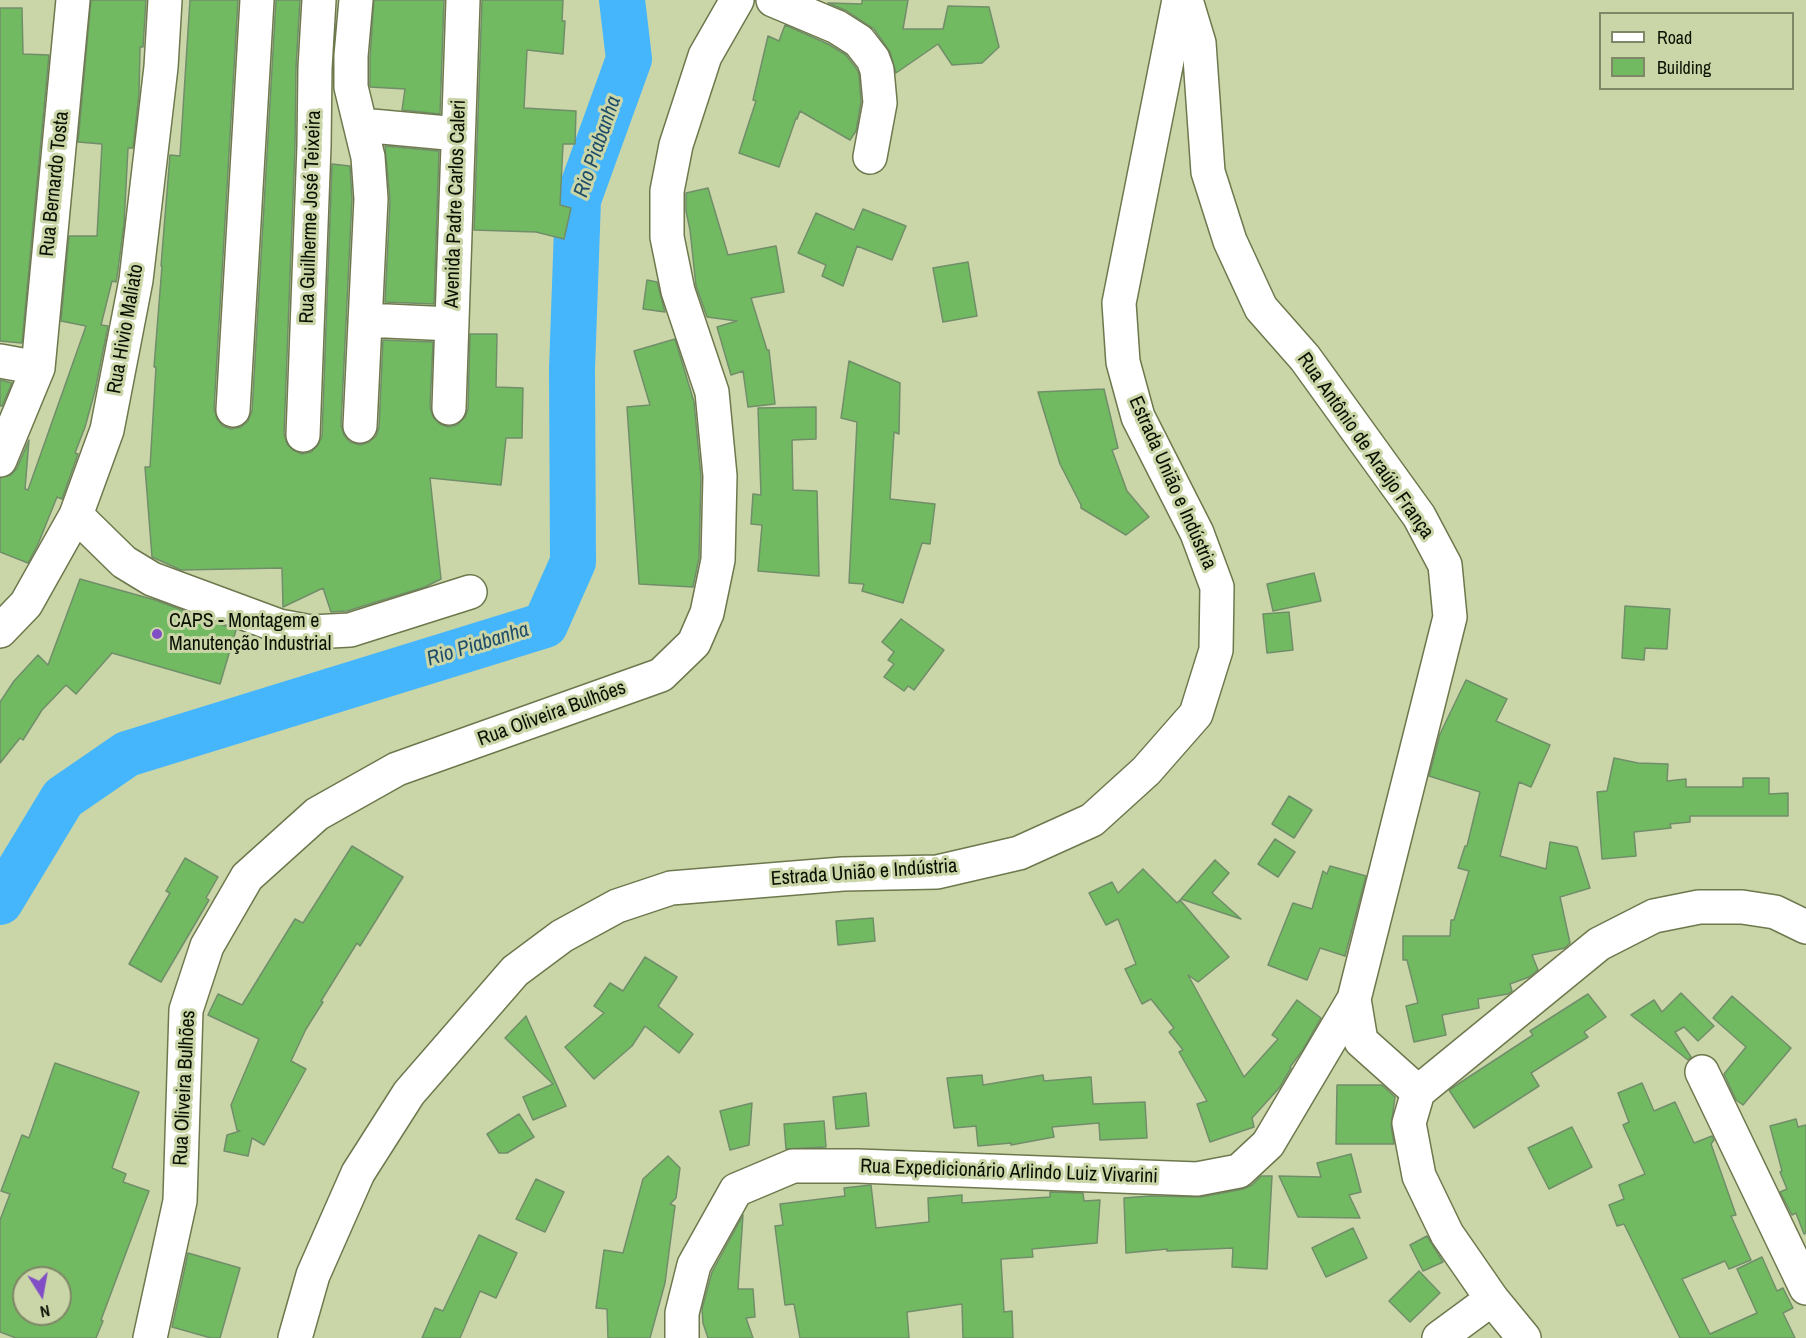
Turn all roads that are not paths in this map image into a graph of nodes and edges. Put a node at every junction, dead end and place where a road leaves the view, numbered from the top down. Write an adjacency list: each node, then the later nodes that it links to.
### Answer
1 (73, 0): 17 (street, Rua Bernardo Tosta)
2 (165, 0): 23 (street, Rua Hivio Maliato)
3 (257, 0): 19 (street)
4 (319, 0): 21 (street, Rua Guilherme José Teixeira)
5 (356, 0): 11 (street)
6 (463, 0): 12 (street, Avenida Padre Carlos Caleri)
7 (737, 0): 32 (street, Rua Oliveira Bulhões)
8 (773, 0): 13 (street)
9 (1179, 0): 33 (street, Estrada União e Indústria)
10 (1186, 0): 27 (street, Rua Antônio de Araújo França)
11 (362, 124): 12 (street); 14 (street)
12 (458, 134): 15 (street, Avenida Padre Carlos Caleri)
13 (870, 157)
14 (365, 320): 15 (street); 20 (street)
15 (452, 324): 18 (street, Avenida Padre Carlos Caleri)
16 (0, 361): 17 (street)
17 (38, 368): 22 (street, Rua Bernardo Tosta)
18 (449, 408)
19 (233, 410)
20 (360, 426)
21 (303, 435)
22 (0, 460)
23 (76, 515): 24 (street); 25 (street, Rua Hivio Maliato)
24 (470, 592)
25 (0, 631)
26 (1806, 927): 29 (street)
27 (1354, 999): 29 (street, Rua Antônio de Araújo França); 34 (street, Rua Expedicionário Arlindo Luiz Vivarini)
28 (1702, 1072): 30 (street)
29 (1418, 1092): 31 (street)
30 (1806, 1288)
31 (1492, 1299): 35 (street); 36 (street)
32 (150, 1338)
33 (295, 1338)
34 (682, 1338)
35 (1439, 1338)
36 (1524, 1338)

